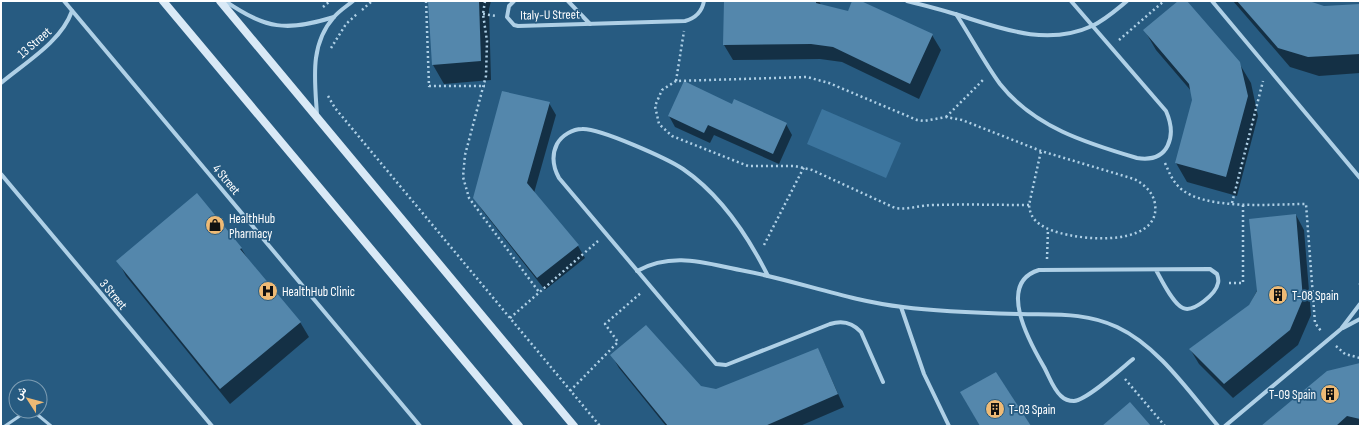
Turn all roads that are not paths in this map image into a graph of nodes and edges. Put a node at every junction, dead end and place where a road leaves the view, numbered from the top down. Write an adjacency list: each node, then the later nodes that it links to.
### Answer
1 (64, 1): 13 (street, 4 Street)
2 (163, 1): 38 (street)
3 (220, 1): 19 (street)
4 (225, 1): 15 (street)
5 (353, 1): 15 (street)
6 (514, 1): 16 (street, Italy-U Street)
7 (568, 1): 16 (street, Italy-U Street)
8 (704, 1): 16 (street, Italy-U Street)
9 (907, 1): 14 (street)
10 (1071, 1): 17 (street)
11 (1127, 1): 17 (street)
12 (1212, 1): 21 (street)
13 (72, 11): 18 (street, 13 Street); 37 (street, 4 Street)
14 (956, 14): 17 (street); 17 (street)
15 (334, 17): 19 (street)
16 (590, 24)
17 (1092, 26)
18 (1, 83)
19 (317, 119): 39 (street)
20 (1, 174): 36 (street, 3 Street)
21 (1360, 178)
22 (1156, 270): 22 (street); 27 (street)
23 (637, 271): 24 (street); 24 (street); 31 (street)
24 (768, 276): 26 (street)
25 (1360, 304): 29 (street)
26 (902, 307): 27 (street); 40 (street)
27 (1020, 314): 30 (street); 41 (street)
28 (1360, 319): 29 (street)
29 (1341, 329): 42 (street)
30 (1133, 358)
31 (883, 382)
32 (15, 419): 34 (lane)
33 (43, 419): 35 (lane)
34 (5, 426)
35 (51, 426)
36 (212, 426)
37 (420, 426)
38 (519, 426)
39 (574, 426)
40 (949, 426)
41 (1218, 426)
42 (1225, 426)

